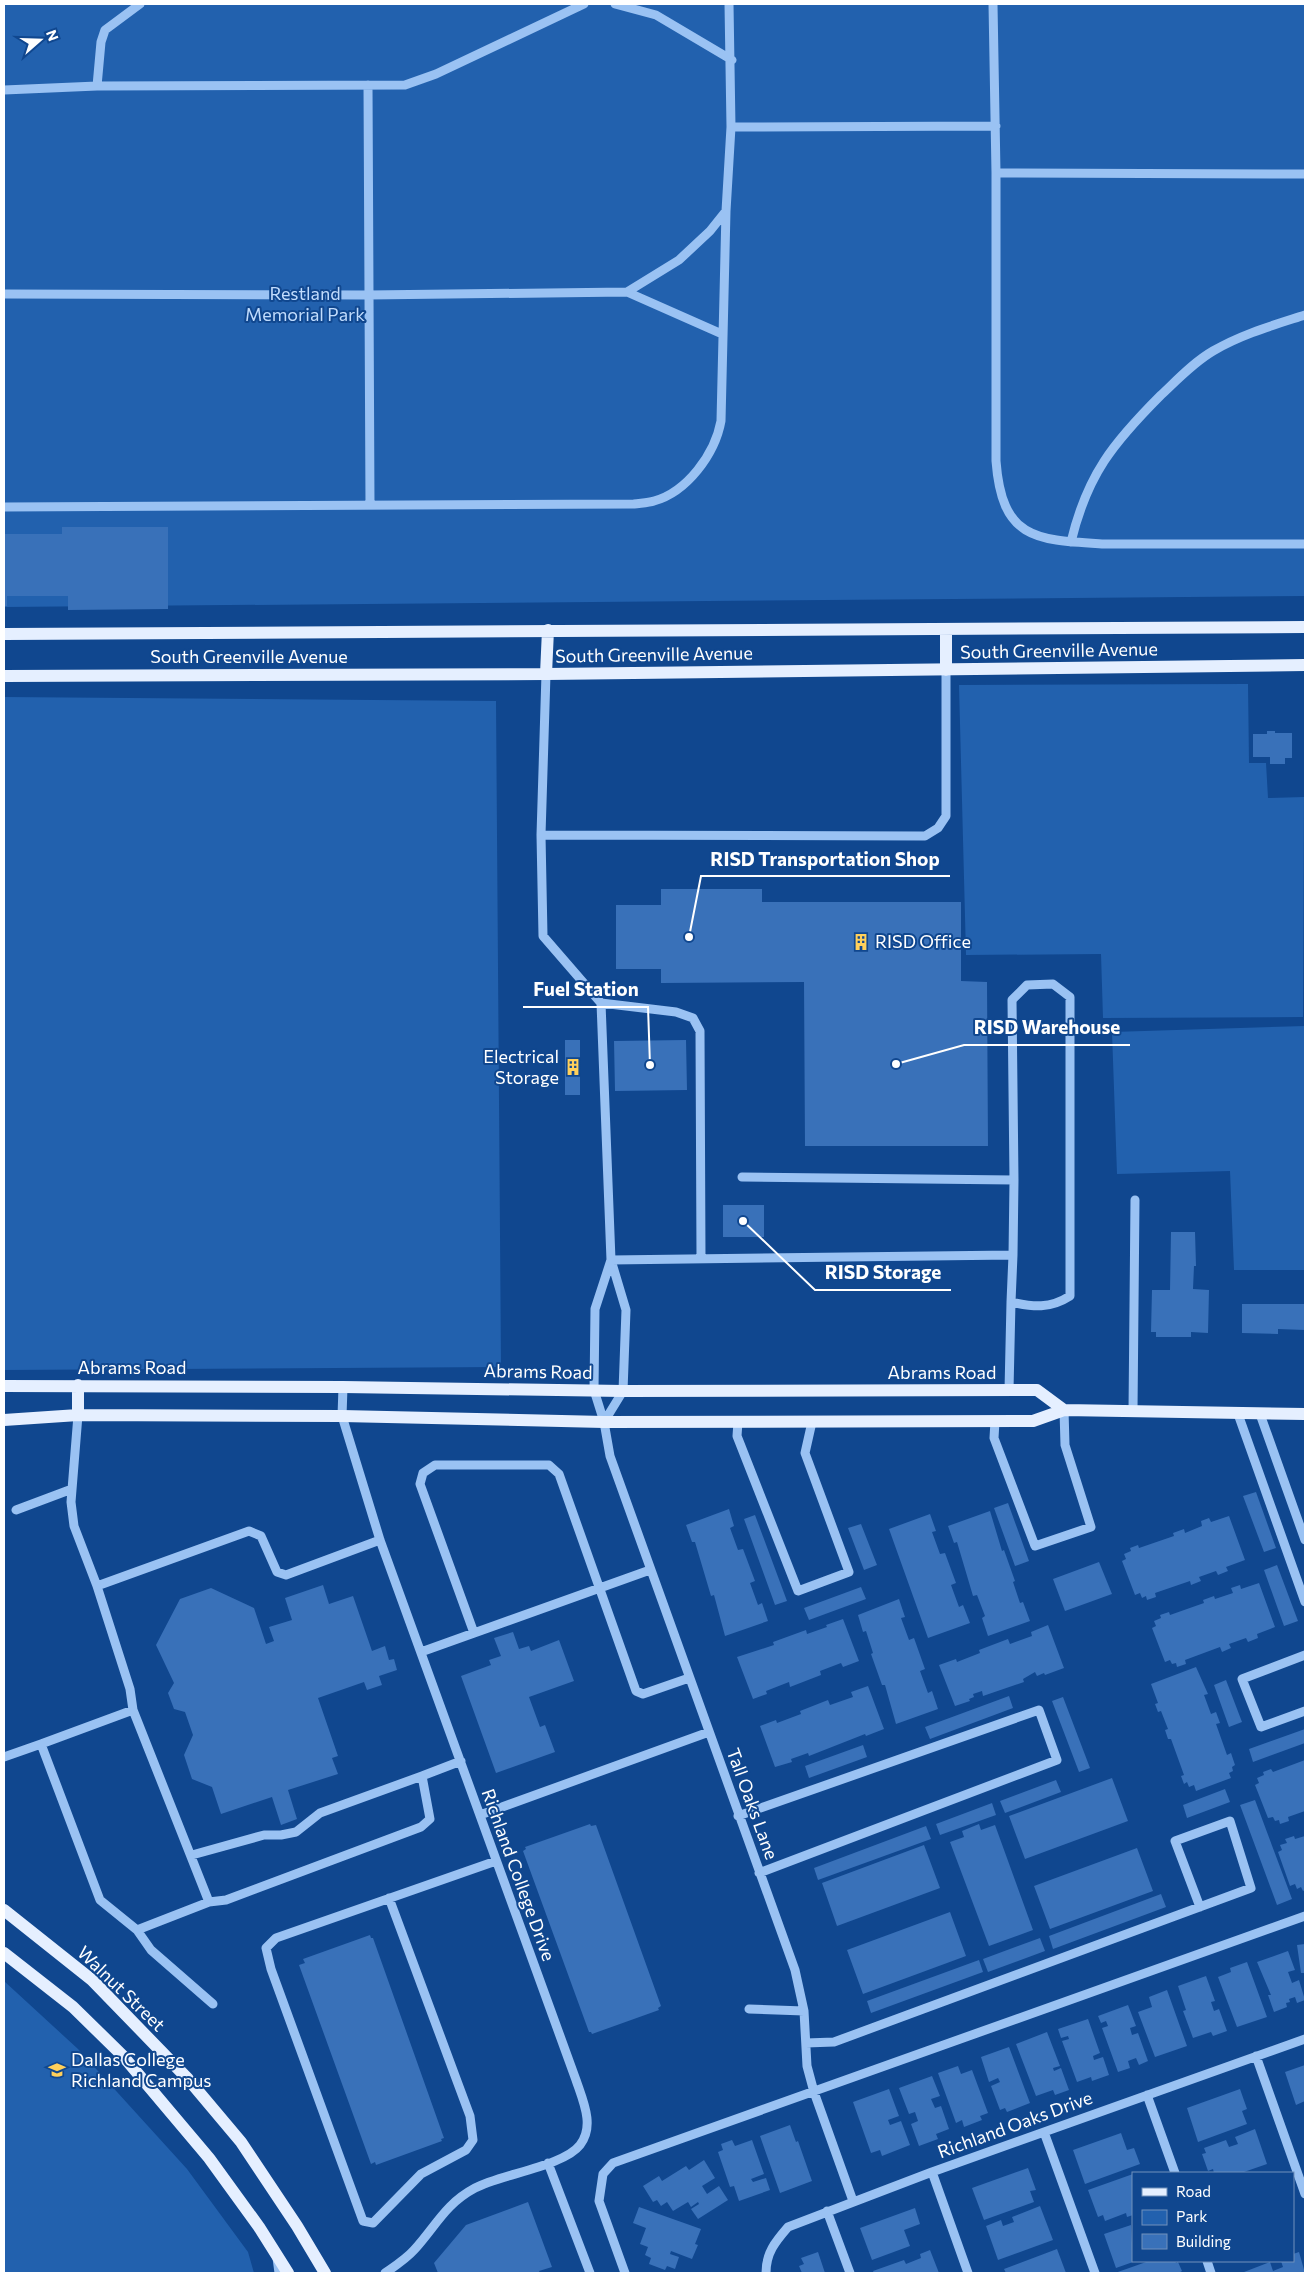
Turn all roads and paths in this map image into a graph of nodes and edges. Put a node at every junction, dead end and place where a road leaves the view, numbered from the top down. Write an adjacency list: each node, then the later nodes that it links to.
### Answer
1 (140, 4): 8 (street)
2 (584, 4): 7 (street)
3 (615, 4): 6 (street)
4 (729, 4): 6 (street)
5 (993, 4): 10 (street)
6 (732, 60): 11 (street)
7 (368, 85): 8 (street); 17 (street)
8 (96, 86): 9 (street)
9 (4, 90)
10 (996, 126): 11 (street); 12 (street)
11 (731, 127): 14 (street)
12 (996, 174): 13 (street); 22 (street)
13 (1305, 174)
14 (726, 211): 15 (street); 19 (street)
15 (627, 292): 17 (street); 19 (street)
16 (4, 294): 17 (street)
17 (369, 295): 20 (street)
18 (1305, 315): 22 (street)
19 (722, 334): 20 (street)
20 (370, 505): 21 (street)
21 (4, 507)
22 (1072, 542): 23 (street)
23 (1305, 544)
24 (1305, 627): 25 (main road, South Greenville Avenue)
25 (946, 629): 26 (main road, South Greenville Avenue); 29 (main road)
26 (548, 630): 27 (main road, South Greenville Avenue); 30 (main road)
27 (4, 634)
28 (1305, 665): 29 (main road, South Greenville Avenue)
29 (946, 670): 30 (main road, South Greenville Avenue); 32 (street)
30 (546, 674): 31 (main road, South Greenville Avenue); 32 (street)
31 (4, 676)
32 (541, 836): 33 (street)
33 (601, 1004): 38 (street); 39 (street)
34 (742, 1176): 35 (street)
35 (1014, 1180): 37 (street); 40 (street)
36 (1135, 1200): 48 (street)
37 (1013, 1255): 38 (street); 40 (street)
38 (700, 1258): 39 (street)
39 (611, 1260): 44 (street, Tall Oaks Lane); 46 (street)
40 (1011, 1302): 45 (street)
41 (78, 1385): 42 (main road, Abrams Road); 43 (main road, Abrams Road); 52 (main road)
42 (4, 1386)
43 (343, 1387): 44 (main road, Abrams Road); 53 (street, Richland College Drive)
44 (594, 1390): 46 (main road, Abrams Road); 56 (street, Tall Oaks Lane)
45 (1009, 1390): 46 (main road, Abrams Road); 47 (main road, Abrams Road)
46 (623, 1391): 56 (street)
47 (1064, 1410): 48 (main road); 55 (main road); 55 (street)
48 (1133, 1411): 49 (main road)
49 (1238, 1414): 50 (main road); 66 (street)
50 (1260, 1414): 51 (main road); 62 (street)
51 (1305, 1414)
52 (78, 1415): 53 (main road); 54 (main road); 59 (street)
53 (342, 1416): 56 (main road); 61 (street, Richland College Drive)
54 (4, 1420)
55 (995, 1421): 58 (main road)
56 (604, 1422): 57 (main road); 63 (street, Tall Oaks Lane)
57 (738, 1422): 58 (main road); 58 (street)
58 (812, 1422)
59 (72, 1490): 60 (street); 64 (street)
60 (16, 1510)
61 (380, 1540): 64 (street); 68 (street, Richland College Drive)
62 (1305, 1540)
63 (650, 1570): 65 (street); 70 (street, Tall Oaks Lane)
64 (97, 1586): 71 (street)
65 (600, 1588): 67 (street); 67 (street); 70 (street)
66 (1305, 1602)
67 (474, 1633): 68 (street)
68 (421, 1652): 76 (street, Richland College Drive)
69 (1305, 1655): 72 (street)
70 (689, 1678): 73 (street, Tall Oaks Lane)
71 (133, 1710): 74 (street); 80 (street)
72 (1305, 1712)
73 (709, 1732): 78 (street); 79 (street, Tall Oaks Lane)
74 (41, 1744): 75 (street); 88 (street)
75 (4, 1757)
76 (461, 1762): 77 (street); 78 (street, Richland College Drive)
77 (422, 1776): 80 (street); 84 (street)
78 (480, 1815): 81 (street, Richland College Drive)
79 (738, 1816): 82 (street, Tall Oaks Lane); 82 (street)
80 (192, 1856): 84 (street)
81 (496, 1861): 83 (street); 99 (street, Richland College Drive)
82 (759, 1873): 92 (street, Tall Oaks Lane)
83 (389, 1898): 83 (street)
84 (209, 1902): 88 (street)
85 (1200, 1907): 85 (street); 94 (street)
86 (4, 1910): 109 (main road, Walnut Street)
87 (1305, 1916): 96 (street)
88 (137, 1930): 90 (street)
89 (4, 1953): 105 (main road)
90 (213, 2004)
91 (749, 2009): 92 (street)
92 (804, 2011): 94 (street, Tall Oaks Lane)
93 (1305, 2039): 95 (street, Richland Oaks Drive)
94 (806, 2043): 96 (street, Tall Oaks Lane)
95 (1256, 2056): 97 (street, Richland Oaks Drive); 102 (street)
96 (814, 2092): 103 (street, Tall Oaks Lane); 112 (street)
97 (1147, 2095): 98 (street, Richland Oaks Drive); 101 (street)
98 (1044, 2132): 100 (street, Richland Oaks Drive); 116 (street)
99 (548, 2162): 106 (street, Richland College Drive); 111 (street)
100 (932, 2172): 103 (street, Richland Oaks Drive); 115 (street)
101 (1175, 2172)
102 (1305, 2194)
103 (853, 2201): 104 (street, Richland Oaks Drive)
104 (828, 2211): 113 (street, Richland Oaks Drive); 114 (street)
105 (276, 2253): 107 (street); 108 (main road)
106 (400, 2269): 110 (street, Richland College Drive)
107 (278, 2273)
108 (288, 2273)
109 (325, 2273)
110 (385, 2273)
111 (590, 2273)
112 (625, 2273)
113 (766, 2273)
114 (850, 2273)
115 (968, 2273)
116 (1095, 2273)

